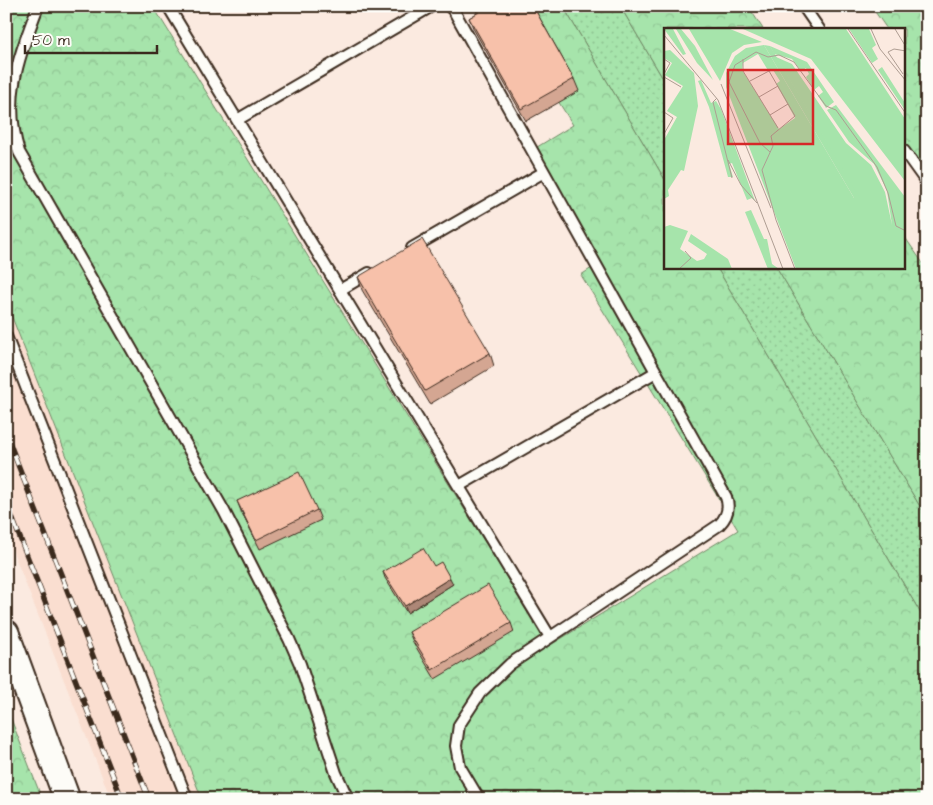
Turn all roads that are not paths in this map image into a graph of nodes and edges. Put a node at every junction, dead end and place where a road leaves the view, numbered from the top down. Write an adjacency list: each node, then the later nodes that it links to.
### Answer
1 (38, 6): 21 (lane)
2 (168, 6): 7 (lane)
3 (432, 6): 7 (lane)
4 (449, 6): 9 (lane)
5 (803, 6): 6 (lane)
6 (818, 28)
7 (237, 120): 13 (lane)
8 (906, 154): 10 (lane)
9 (544, 172): 11 (lane); 15 (lane)
10 (927, 183)
11 (400, 256)
12 (382, 265): 13 (lane)
13 (340, 290): 16 (lane)
14 (6, 336): 20 (lane)
15 (656, 372): 16 (lane); 18 (lane)
16 (459, 486): 18 (lane)
17 (6, 633): 19 (street)
18 (550, 637): 22 (lane)
19 (67, 799)
20 (187, 799)
21 (348, 799)
22 (479, 799)

